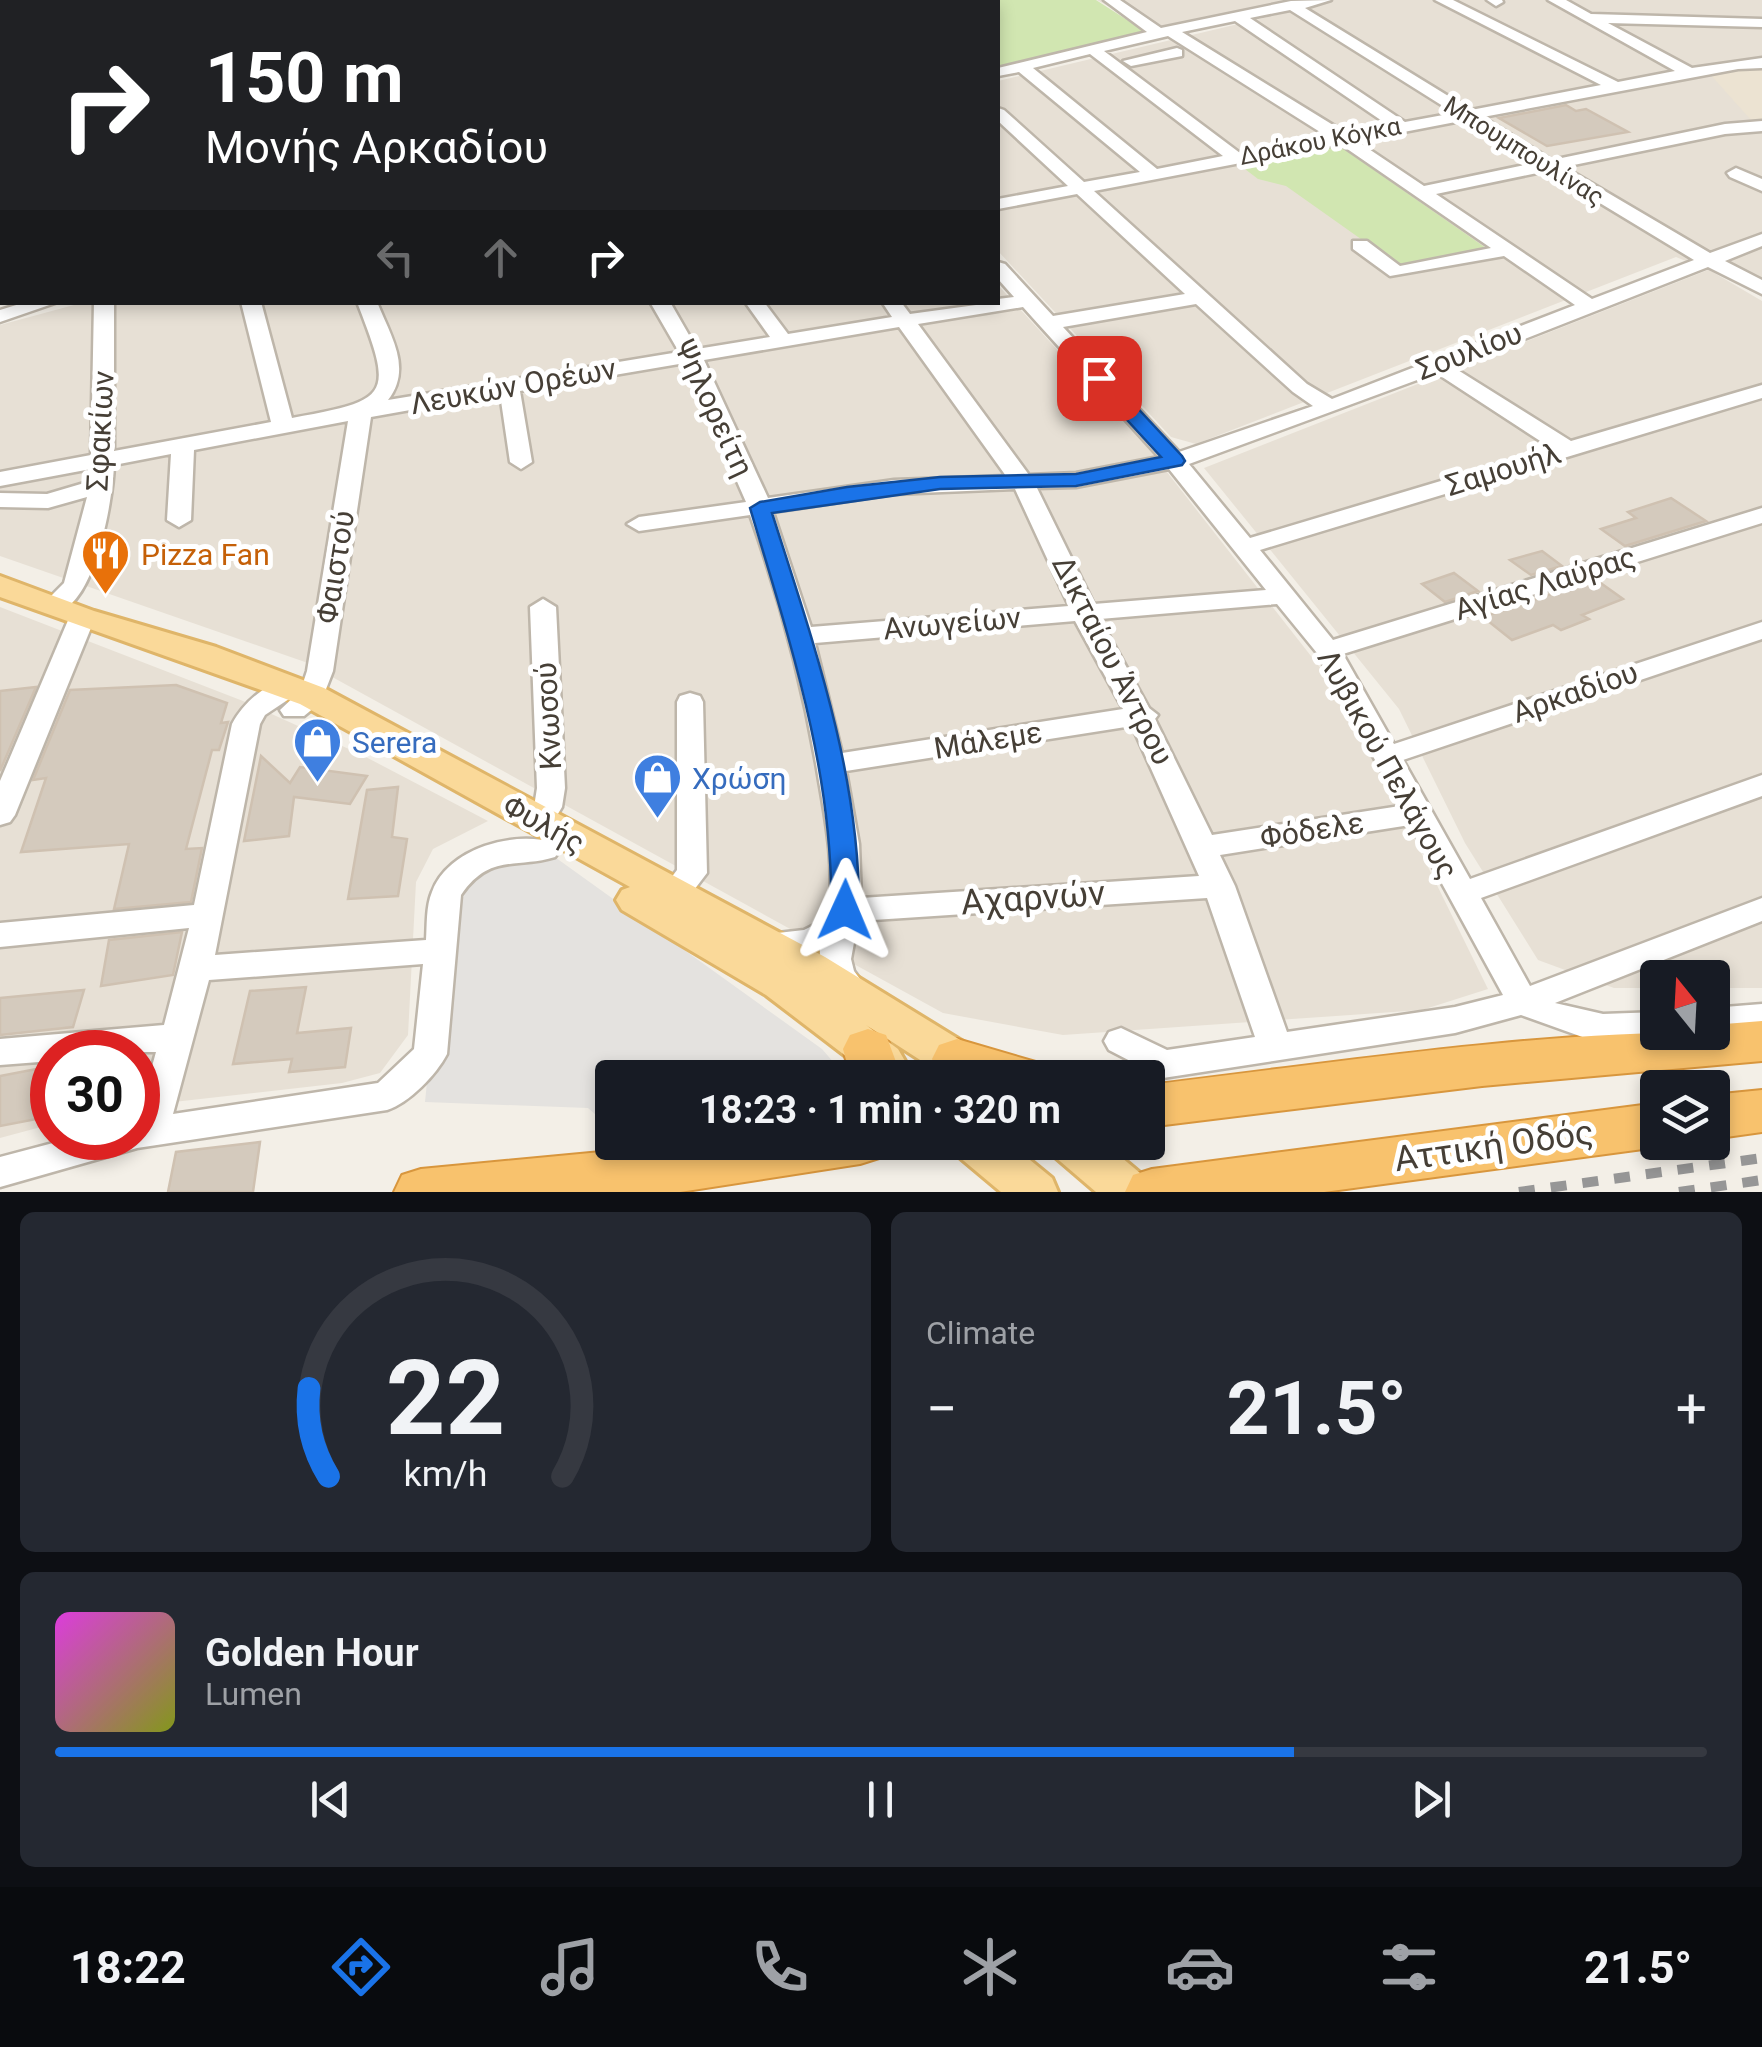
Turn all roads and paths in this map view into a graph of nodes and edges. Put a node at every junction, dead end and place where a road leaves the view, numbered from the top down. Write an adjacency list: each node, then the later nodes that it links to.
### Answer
1 (1111, 0): 10 (street)
2 (1442, 0): 20 (street)
3 (1555, 0): 7 (street)
4 (1308, 2): 6 (street); 21 (street, Μπουμπουλίνας)
5 (1705, 8): 8 (street)
6 (1236, 15): 10 (street); 23 (street)
7 (1590, 18): 8 (street); 19 (street)
8 (1736, 22): 9 (street)
9 (1762, 23)
10 (1164, 32): 11 (street); 25 (street)
11 (1127, 41): 12 (street); 14 (street)
12 (1092, 50): 17 (street); 26 (street)
13 (1177, 53): 14 (street)
14 (1153, 57): 15 (street)
15 (1132, 61)
16 (1762, 63): 19 (street, Δράκου Κόγκα)
17 (1021, 66): 18 (street); 29 (street)
18 (1000, 71)
19 (1690, 72): 20 (street, Δράκου Κόγκα)
20 (1616, 87): 21 (street, Δράκου Κόγκα)
21 (1463, 113): 23 (street, Δράκου Κόγκα); 27 (street, Μπουμπουλίνας)
22 (1000, 116): 31 (street)
23 (1399, 125): 25 (street, Δράκου Κόγκα)
24 (1761, 128): 27 (street)
25 (1339, 136): 26 (street, Δράκου Κόγκα); 32 (street)
26 (1235, 157): 29 (street, Δράκου Κόγκα)
27 (1549, 165): 32 (street); 37 (street, Μπουμπουλίνας)
28 (1736, 173): 30 (street)
29 (1153, 174): 31 (street, Δράκου Κόγκα)
30 (1762, 186)
31 (1079, 188): 33 (street, Δράκου Κόγκα); 40 (street)
32 (1421, 192): 36 (street)
33 (1005, 202)
34 (1762, 240): 37 (street, Σουλίου)
35 (1360, 245): 36 (street)
36 (1508, 250): 50 (street)
37 (1707, 260): 39 (street, Μπουμπουλίνας); 50 (street, Σουλίου)
38 (1000, 270): 41 (street, Λυβικού Πελάγους)
39 (1762, 288)
40 (1202, 297): 53 (street); 59 (street)
41 (1028, 300): 42 (street, Λευκών Ορέων); 53 (street, Λυβικού Πελάγους)
42 (1000, 303)
43 (39, 305): 52 (street)
44 (104, 305): 66 (street, Σφακίων)
45 (252, 305): 61 (street)
46 (368, 305): 60 (street)
47 (662, 305): 55 (street, Ψηλορείτη)
48 (756, 305): 54 (street)
49 (974, 305): 51 (street, Λευκών Ορέων)
50 (1588, 305): 56 (street, Σουλίου)
51 (899, 312): 54 (street, Λευκών Ορέων); 68 (street, Δικταίου Άντρου)
52 (0, 316)
53 (1048, 323): 64 (street, Λυβικού Πελάγους)
54 (784, 341): 55 (street, Λευκών Ορέων)
55 (694, 356): 57 (street, Λευκών Ορέων); 70 (street, Ψηλορείτη)
56 (1436, 364): 59 (street, Σουλίου); 63 (street)
57 (509, 386): 60 (street, Λευκών Ορέων); 65 (street)
58 (1762, 391): 63 (street, Σαμουήλ)
59 (1330, 407): 64 (street, Σουλίου)
60 (360, 415): 61 (street, Λευκών Ορέων); 83 (street, Φαιστού)
61 (284, 429): 62 (street, Λευκών Ορέων)
62 (183, 446): 66 (street, Λευκών Ορέων); 72 (street)
63 (1568, 449): 74 (street, Σαμουήλ)
64 (1175, 461): 68 (street, Σουλίου); 74 (street, Λυβικού Πελάγους)
65 (521, 462)
66 (102, 473): 67 (street, Λευκών Ορέων); 69 (street); 79 (street, Σφακίων)
67 (0, 479)
68 (1023, 483): 70 (street, Σουλίου); 78 (street, Δικταίου Άντρου)
69 (0, 500)
70 (760, 508): 73 (street, Σουλίου); 81 (street, Ψηλορείτη)
71 (1762, 515): 82 (street, Αγίας Λαύρας)
72 (179, 520)
73 (639, 524)
74 (1245, 547): 76 (street, Λυβικού Πελάγους)
75 (0, 586): 79 (main road, Φυλής)
76 (1283, 596): 78 (street, Ανωγείων); 82 (street, Λυβικού Πελάγους)
77 (542, 607): 91 (street, Κνωσού)
78 (1083, 612): 81 (street, Ανωγείων); 85 (street, Δικταίου Άντρου)
79 (68, 613): 83 (main road, Φυλής); 90 (street, Σφακίων)
80 (1762, 630): 86 (street, Αρκαδίου)
81 (799, 636): 87 (street, Ψηλορείτη)
82 (1328, 650): 86 (street, Λυβικού Πελάγους)
83 (291, 698): 91 (main road, Φυλής); 97 (street, Φαιστού)
84 (690, 702): 95 (street)
85 (1144, 715): 87 (street, Μάλεμε); 92 (street, Δικταίου Άντρου)
86 (1389, 755): 89 (street, Λυβικού Πελάγους)
87 (832, 764): 98 (street, Ψηλορείτη)
88 (1762, 785): 94 (street)
89 (1419, 814): 92 (street, Φόδελε); 94 (street, Λυβικού Πελάγους)
90 (0, 815)
91 (542, 836): 95 (main road, Φυλής); 101 (street); 111 (main road, Φυλής)
92 (1205, 848): 93 (street, Δικταίου Άντρου)
93 (1220, 886): 98 (street, Αχαρνών); 110 (street, Δικταίου Άντρου)
94 (1460, 894): 103 (street, Λυβικού Πελάγους)
95 (673, 895): 100 (main road, Φυλής)
96 (1762, 910): 103 (street)
97 (204, 914): 99 (street); 102 (street, Φαιστού)
98 (843, 918): 100 (street); 111 (street, Ψηλορείτη)
99 (0, 934)
100 (752, 937): 111 (main road, Φυλής)
101 (440, 951): 102 (street); 121 (street)
102 (196, 969): 107 (street, Φαιστού)
103 (1523, 1002): 106 (street); 110 (street)
104 (1762, 1017): 105 (street)
105 (1730, 1020)
106 (1640, 1027)
107 (174, 1037): 112 (street); 114 (street, Φαιστού)
108 (1120, 1041): 110 (street)
109 (1762, 1042): 116 (highway)
110 (1276, 1049)
111 (878, 1051): 113 (main road, Φυλής)
112 (0, 1052)
113 (927, 1060)
114 (160, 1075)
115 (1165, 1098): 116 (highway)
116 (1208, 1099): 117 (highway)
117 (1165, 1104)
118 (1762, 1110): 119 (highway)
119 (1730, 1114)
120 (1640, 1126): 130 (highway, Αττική Οδός)
121 (160, 1131)
122 (44, 1160): 126 (street)
123 (732, 1160): 127 (highway)
124 (996, 1160): 128 (main road)
125 (1090, 1160): 129 (main road)
126 (0, 1172)
127 (422, 1192)
128 (1034, 1192)
129 (1129, 1192)
130 (1152, 1192)

